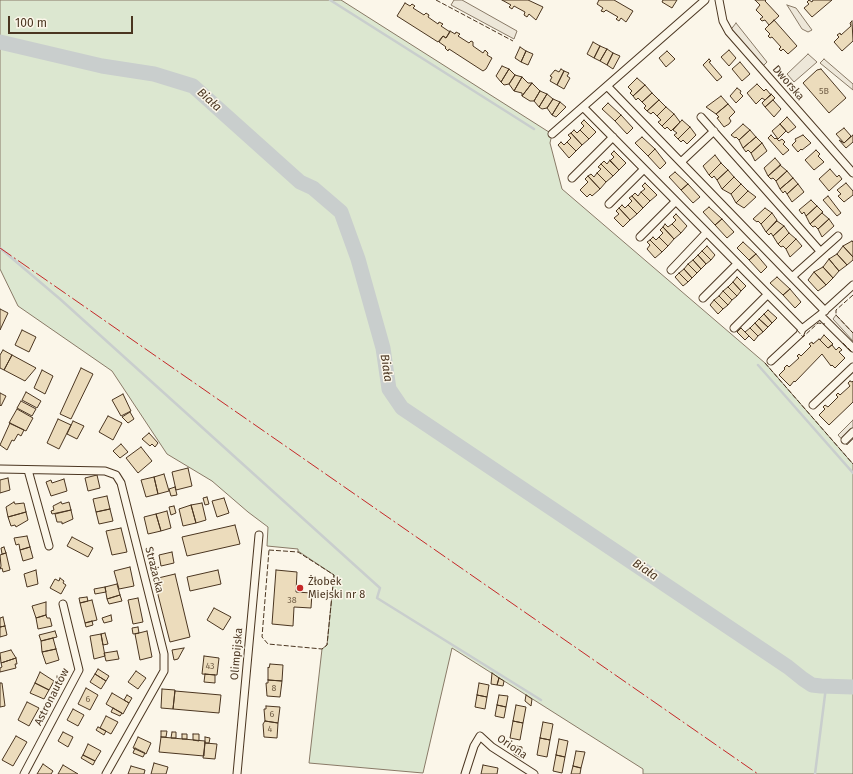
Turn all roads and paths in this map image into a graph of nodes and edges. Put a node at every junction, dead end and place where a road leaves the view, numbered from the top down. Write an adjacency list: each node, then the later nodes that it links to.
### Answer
1 (705, 0): 3 (street)
2 (719, 0): 11 (street, Dworska)
3 (607, 86): 4 (street); 9 (street)
4 (583, 107): 7 (street); 8 (street)
5 (701, 117): 6 (street)
6 (714, 132): 9 (street); 18 (street)
7 (552, 134)
8 (613, 137): 10 (street); 12 (street)
9 (681, 162): 21 (street)
10 (644, 169): 13 (street); 14 (street)
11 (853, 173)
12 (572, 178)
13 (675, 202): 15 (street); 17 (street)
14 (609, 204)
15 (706, 233): 19 (street); 20 (street)
16 (838, 236): 18 (street)
17 (640, 237)
18 (820, 251): 21 (street)
19 (736, 264): 23 (street); 24 (street)
20 (671, 270)
21 (792, 277): 25 (street)
22 (853, 285): 25 (street)
23 (767, 295): 26 (street); 27 (street)
24 (703, 298)
25 (823, 313): 27 (street); 28 (street)
26 (734, 328)
27 (802, 329): 29 (street)
28 (853, 348)
29 (771, 361)
30 (853, 367): 31 (street)
31 (813, 405)
32 (853, 432): 33 (street)
33 (845, 440)
34 (0, 469): 35 (street, Strażacka)
35 (28, 470): 37 (street); 40 (street, Strażacka)
36 (259, 535): 41 (street, Olimpijska)
37 (49, 546)
38 (63, 604): 39 (street, Astronautów)
39 (24, 774)
40 (106, 774)
41 (237, 774)
42 (465, 774): 43 (street, Oriona)
43 (534, 774)

